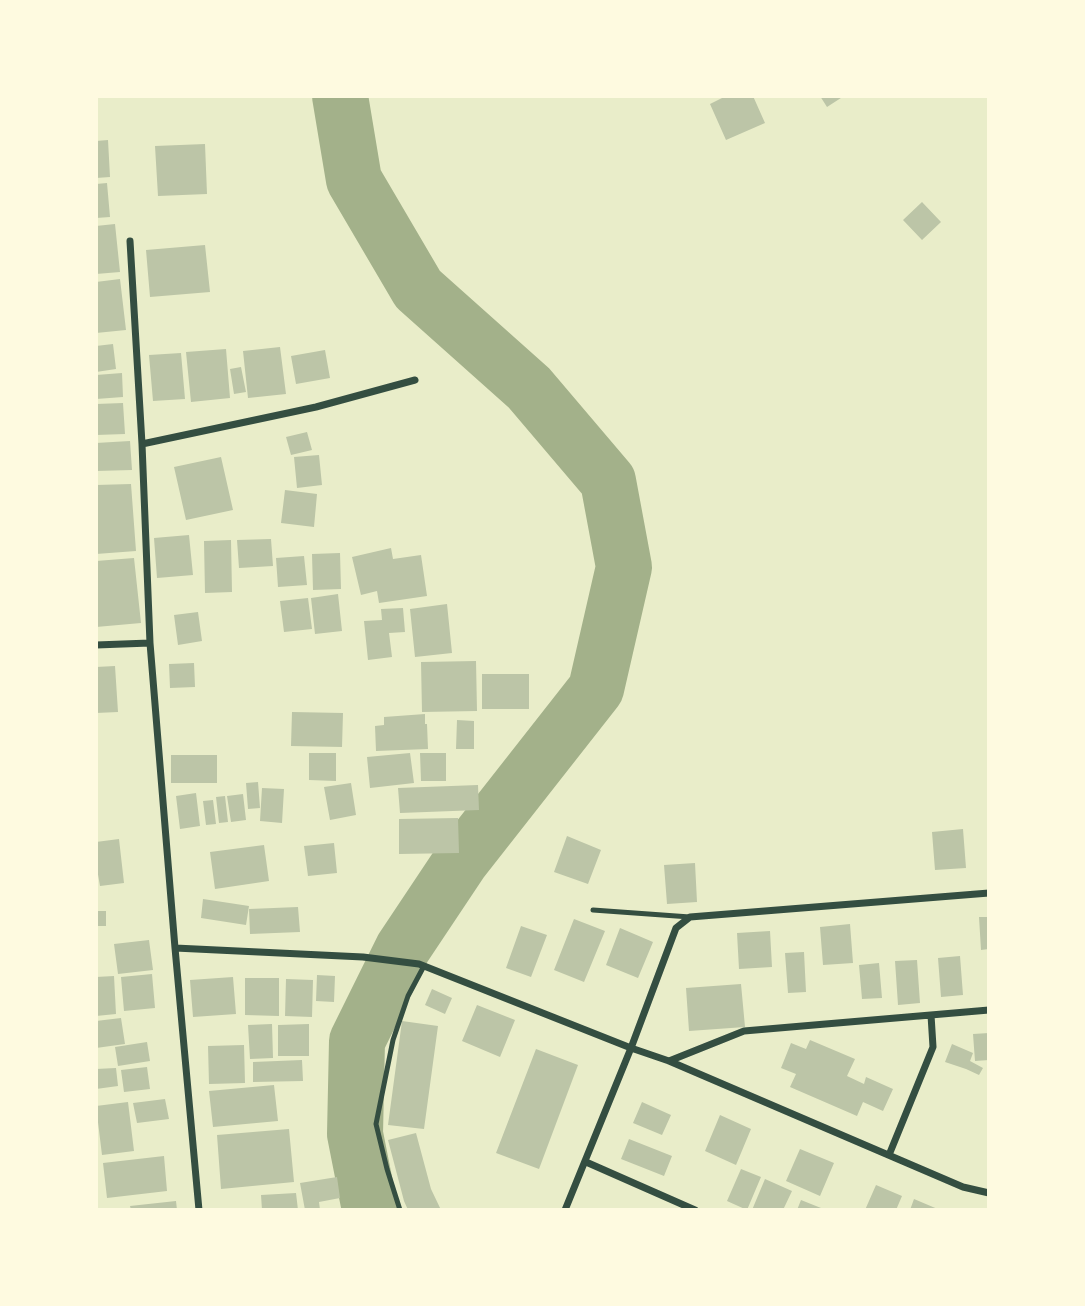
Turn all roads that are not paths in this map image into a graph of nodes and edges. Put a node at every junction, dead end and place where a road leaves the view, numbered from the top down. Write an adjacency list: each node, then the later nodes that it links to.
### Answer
1 (130, 241): 3 (street)
2 (415, 380): 3 (street)
3 (142, 444): 4 (street)
4 (150, 643): 5 (street); 9 (street)
5 (96, 645)
6 (989, 893): 8 (street)
7 (593, 909): 8 (lane)
8 (690, 917): 13 (street)
9 (175, 948): 10 (street); 18 (street)
10 (422, 965): 13 (street); 19 (lane)
11 (989, 1010): 12 (street)
12 (931, 1015): 14 (street); 15 (street)
13 (631, 1048): 14 (street); 16 (street)
14 (669, 1061): 15 (street)
15 (889, 1155): 17 (street)
16 (586, 1161): 20 (street); 21 (street)
17 (989, 1193)
18 (199, 1210)
19 (400, 1210)
20 (565, 1210)
21 (695, 1210)

